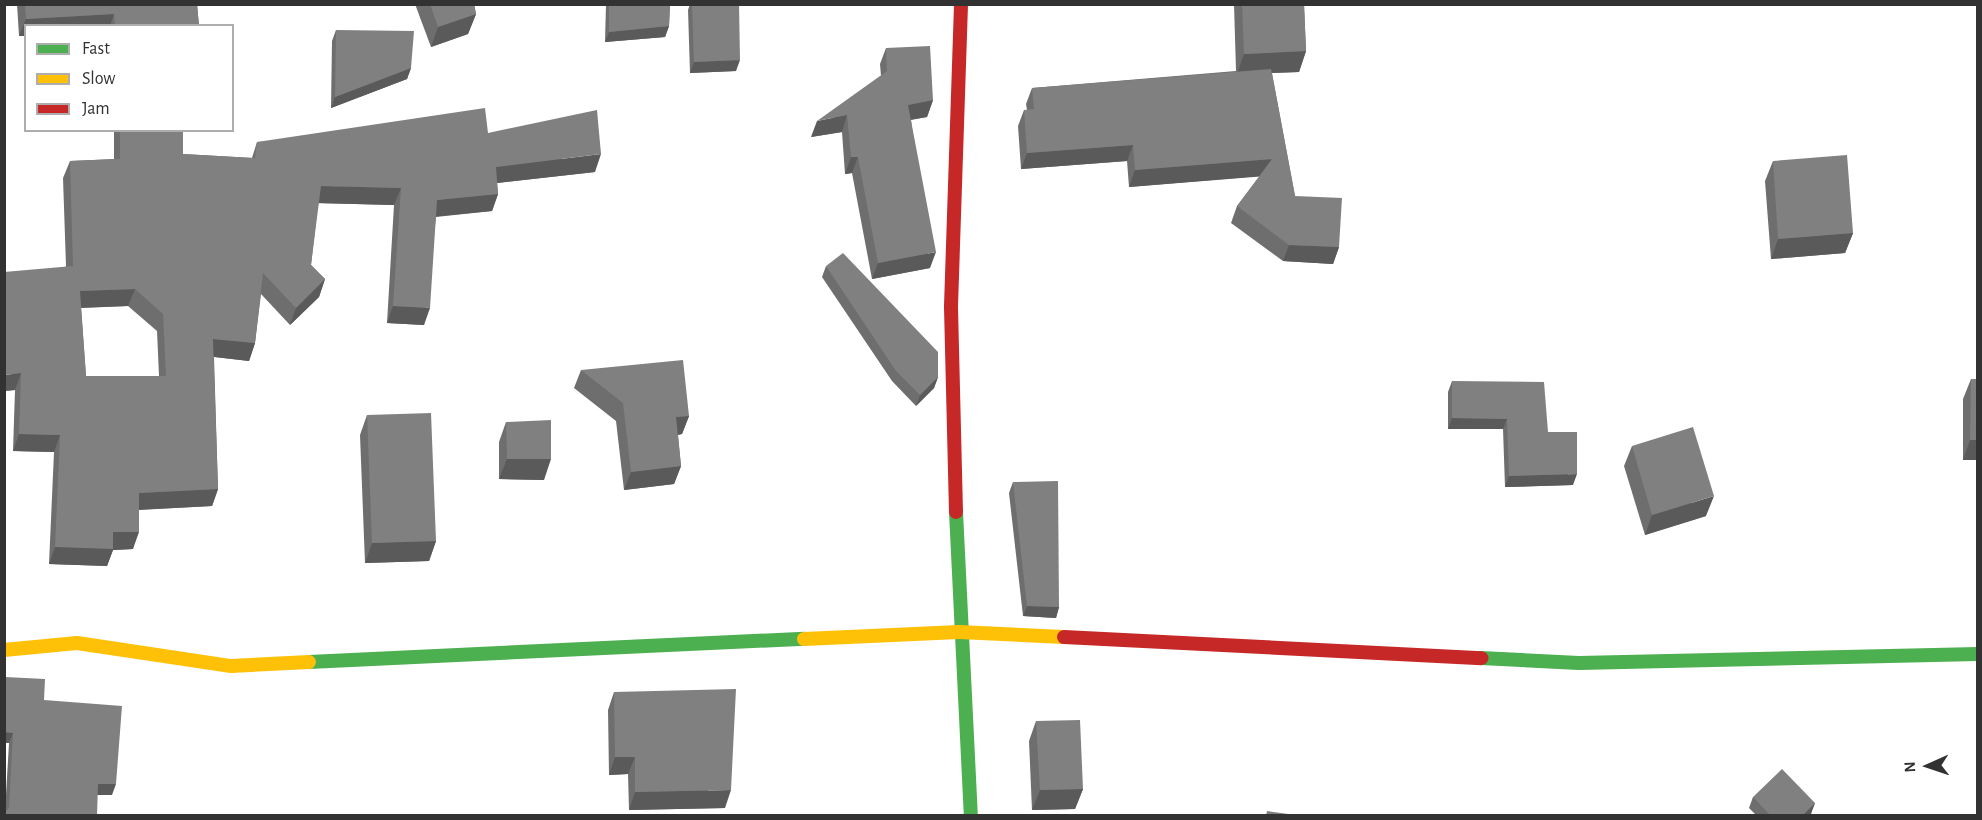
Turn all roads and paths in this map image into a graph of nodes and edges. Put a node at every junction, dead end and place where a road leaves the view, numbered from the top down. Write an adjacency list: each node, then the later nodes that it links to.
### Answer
1 (961, 4): 2 (street)
2 (959, 632): 3 (street); 4 (street); 5 (street)
3 (4, 650)
4 (1977, 654)
5 (971, 816)

